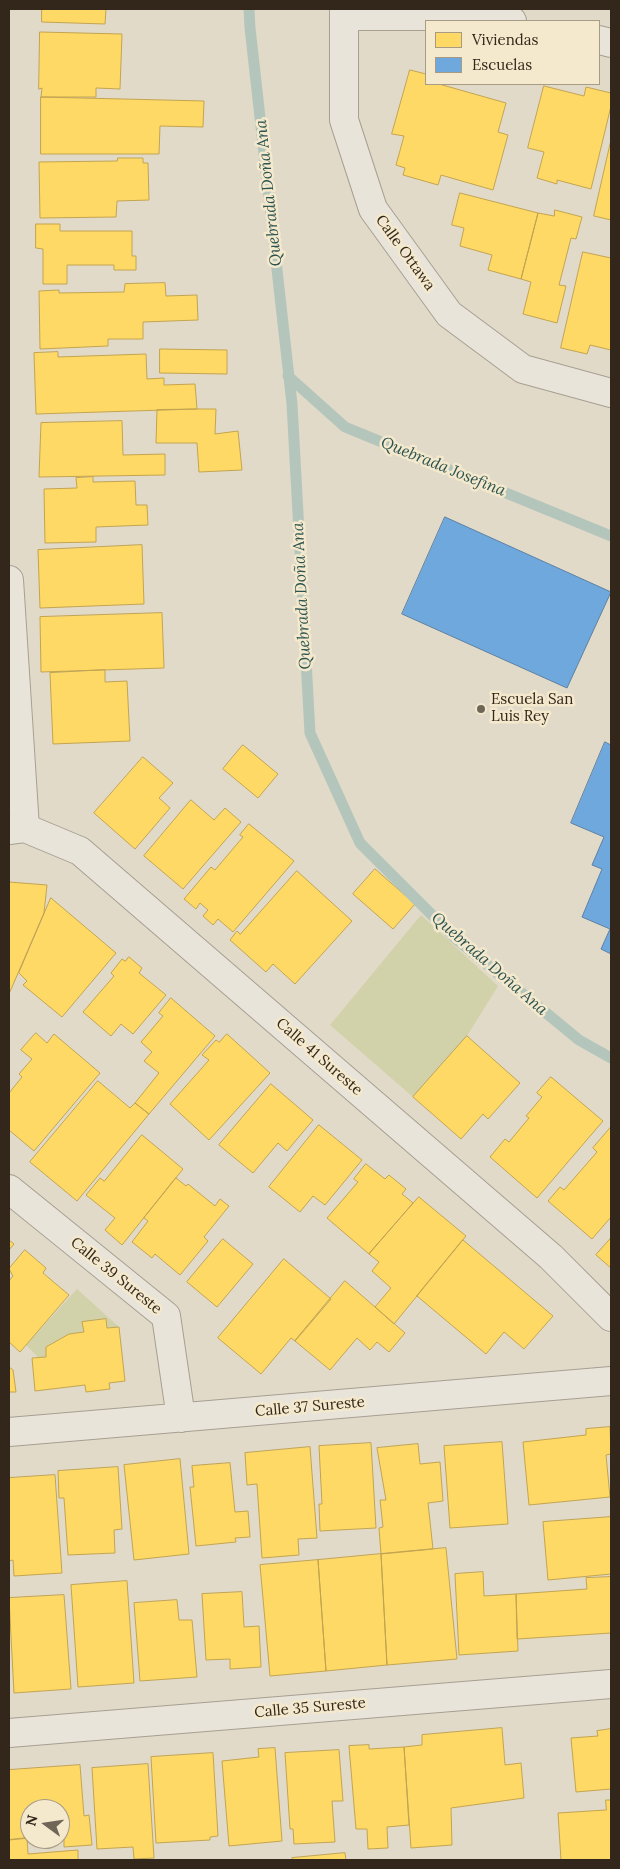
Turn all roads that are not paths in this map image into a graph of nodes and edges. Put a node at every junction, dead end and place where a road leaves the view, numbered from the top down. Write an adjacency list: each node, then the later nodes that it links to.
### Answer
1 (344, 12): 2 (street); 3 (street, Calle Ottawa)
2 (507, 20)
3 (611, 393)
4 (9, 580): 5 (street)
5 (17, 829): 7 (street, Calle 41 Sureste)
6 (9, 1189): 9 (street, Calle 39 Sureste)
7 (611, 1317)
8 (611, 1381): 9 (street, Calle 37 Sureste)
9 (181, 1418): 10 (street, Calle 37 Sureste)
10 (9, 1432)
11 (611, 1684): 12 (street, Calle 35 Sureste)
12 (9, 1733)

